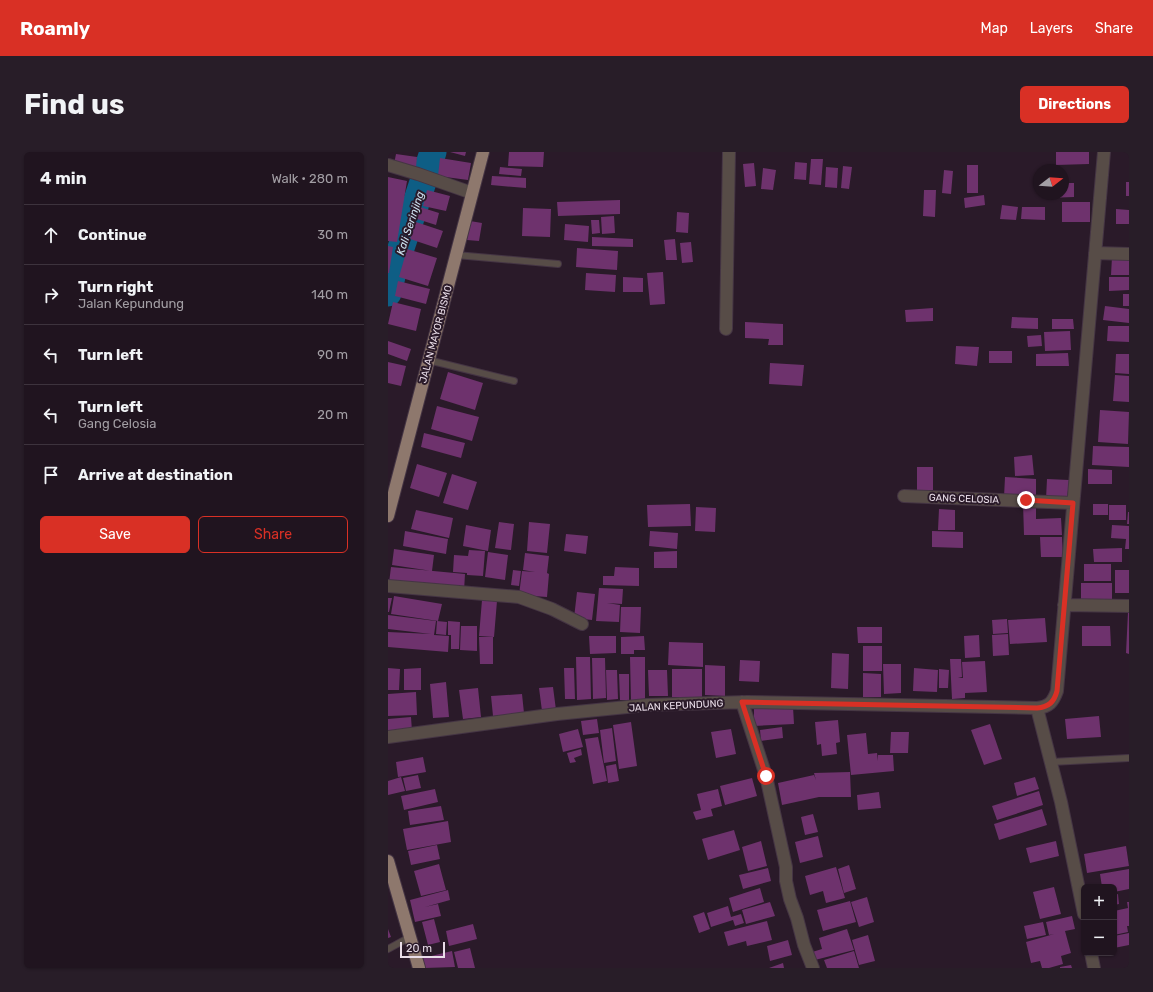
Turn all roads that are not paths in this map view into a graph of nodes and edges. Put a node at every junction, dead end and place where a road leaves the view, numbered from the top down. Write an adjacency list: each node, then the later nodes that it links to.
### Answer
1 (483, 152): 5 (main road, JALAN MAYOR BISMO)
2 (730, 152): 10 (street)
3 (1104, 152): 6 (street)
4 (388, 165): 5 (street)
5 (472, 193): 8 (main road, JALAN MAYOR BISMO)
6 (1095, 253): 7 (street); 14 (street)
7 (1129, 254)
8 (456, 255): 9 (lane); 11 (main road, JALAN MAYOR BISMO)
9 (558, 264)
10 (726, 329)
11 (428, 360): 12 (lane); 15 (main road, JALAN MAYOR BISMO)
12 (514, 381)
13 (904, 496): 14 (street, GANG CELOSIA)
14 (1073, 503): 17 (street)
15 (388, 516)
16 (388, 586): 19 (street)
17 (1064, 605): 18 (street); 21 (street)
18 (1129, 606)
19 (582, 624)
20 (742, 702): 21 (street, JALAN KEPUNDUNG); 22 (street, JALAN KEPUNDUNG); 31 (street)
21 (1037, 708): 24 (street)
22 (388, 737)
23 (1129, 758): 24 (lane)
24 (1051, 762): 26 (street)
25 (388, 861): 27 (main road)
26 (1081, 899)
27 (410, 937): 28 (lane); 30 (main road)
28 (388, 948)
29 (1092, 956): 32 (street)
30 (419, 968)
31 (813, 968)
32 (1094, 968)

